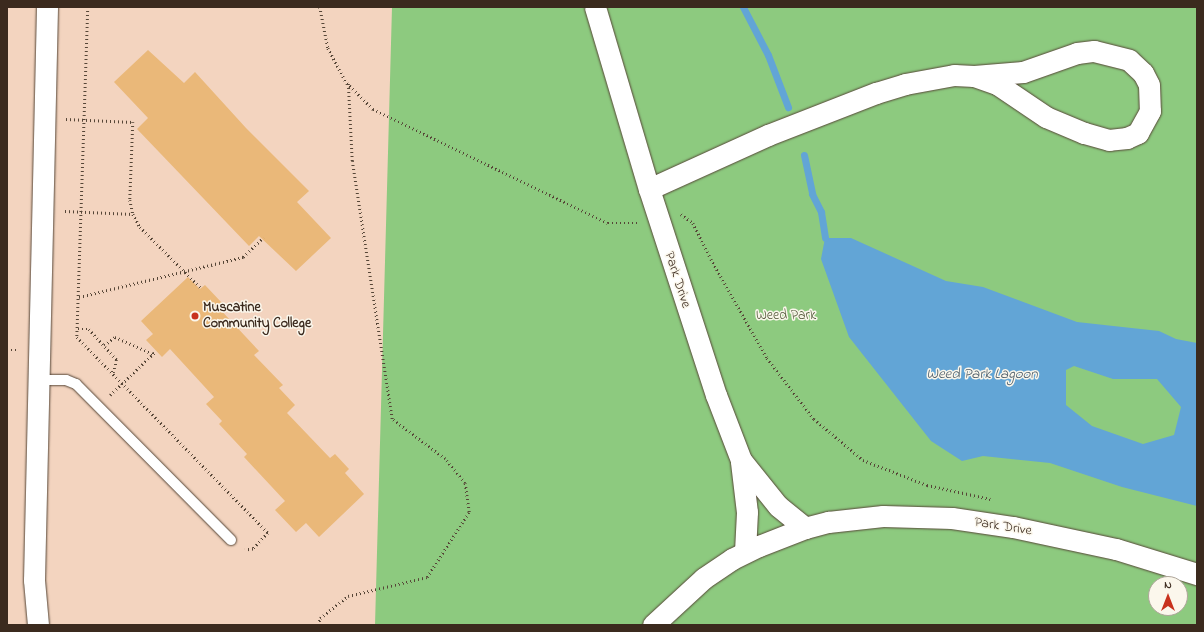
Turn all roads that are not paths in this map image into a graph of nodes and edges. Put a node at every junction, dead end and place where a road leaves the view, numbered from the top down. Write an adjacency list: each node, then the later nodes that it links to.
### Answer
1 (47, 7): 5 (street)
2 (595, 7): 4 (street, Park Drive)
3 (974, 76): 3 (street); 4 (street)
4 (649, 189): 6 (street, Park Drive)
5 (39, 380): 8 (lane); 11 (street)
6 (741, 460): 7 (street, Park Drive); 9 (street)
7 (805, 528): 9 (street, Park Drive); 10 (street, Park Drive)
8 (231, 540)
9 (745, 552): 12 (street, Park Drive)
10 (1197, 574)
11 (38, 625)
12 (653, 625)

